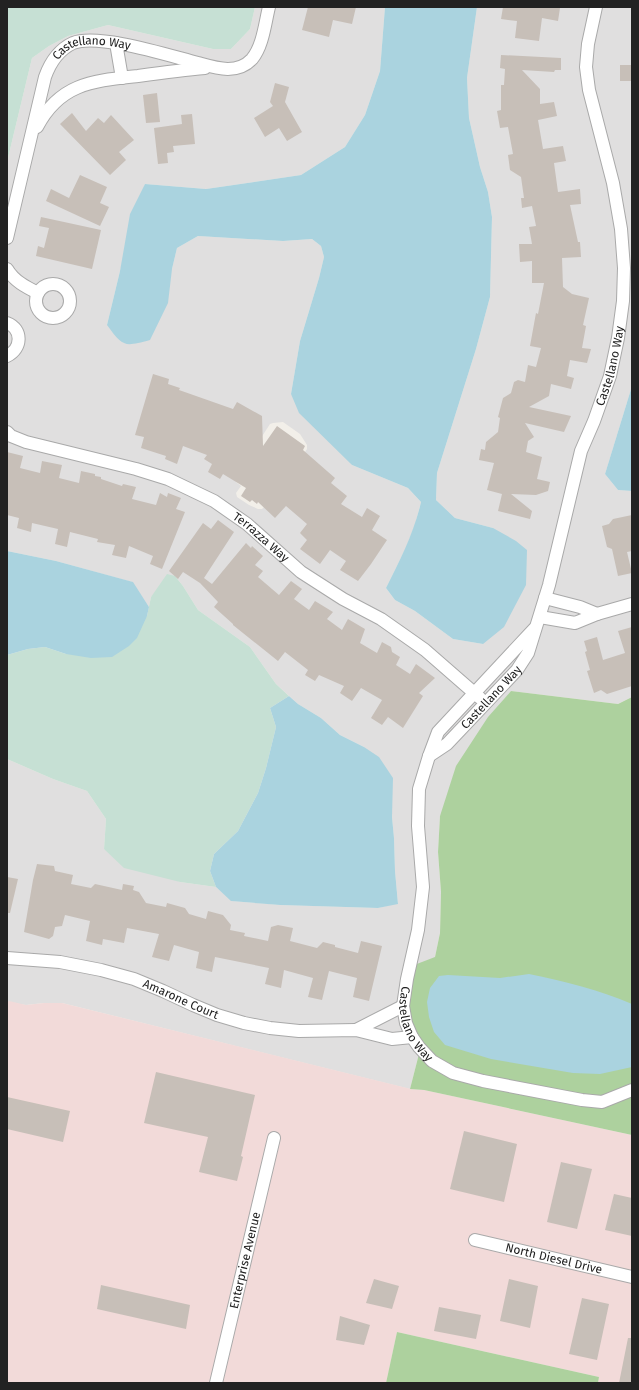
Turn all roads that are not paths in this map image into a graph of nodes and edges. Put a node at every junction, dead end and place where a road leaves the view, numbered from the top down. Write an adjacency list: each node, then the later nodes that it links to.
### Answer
1 (269, 7): 4 (street, Castellano Way)
2 (596, 7): 13 (street, Castellano Way)
3 (116, 43): 4 (street, Castellano Way); 5 (street); 6 (street, Castellano Way)
4 (212, 67): 5 (street, Castellano Way)
5 (122, 78): 6 (street, Castellano Way)
6 (31, 138): 7 (street, Castellano Way)
7 (7, 238)
8 (7, 269): 9 (street)
9 (38, 293)
10 (7, 323): 11 (street)
11 (7, 356)
12 (7, 432): 17 (street, Terrazza Way)
13 (545, 598): 15 (street); 16 (street, Castellano Way)
14 (632, 604): 15 (street)
15 (597, 614): 16 (street)
16 (539, 621): 17 (street, Castellano Way); 18 (street, Castellano Way)
17 (474, 693): 18 (street, Terrazza Way); 19 (street, Castellano Way)
18 (485, 703): 19 (street, Castellano Way)
19 (429, 756): 21 (street, Castellano Way)
20 (7, 958): 22 (street, Amarone Court)
21 (403, 1006): 22 (street); 23 (street, Castellano Way)
22 (356, 1030): 23 (street)
23 (412, 1037): 24 (street, Castellano Way)
24 (632, 1090)
25 (274, 1138): 28 (street, Enterprise Avenue)
26 (475, 1240): 27 (street, North Diesel Drive)
27 (632, 1277)
28 (216, 1383)

